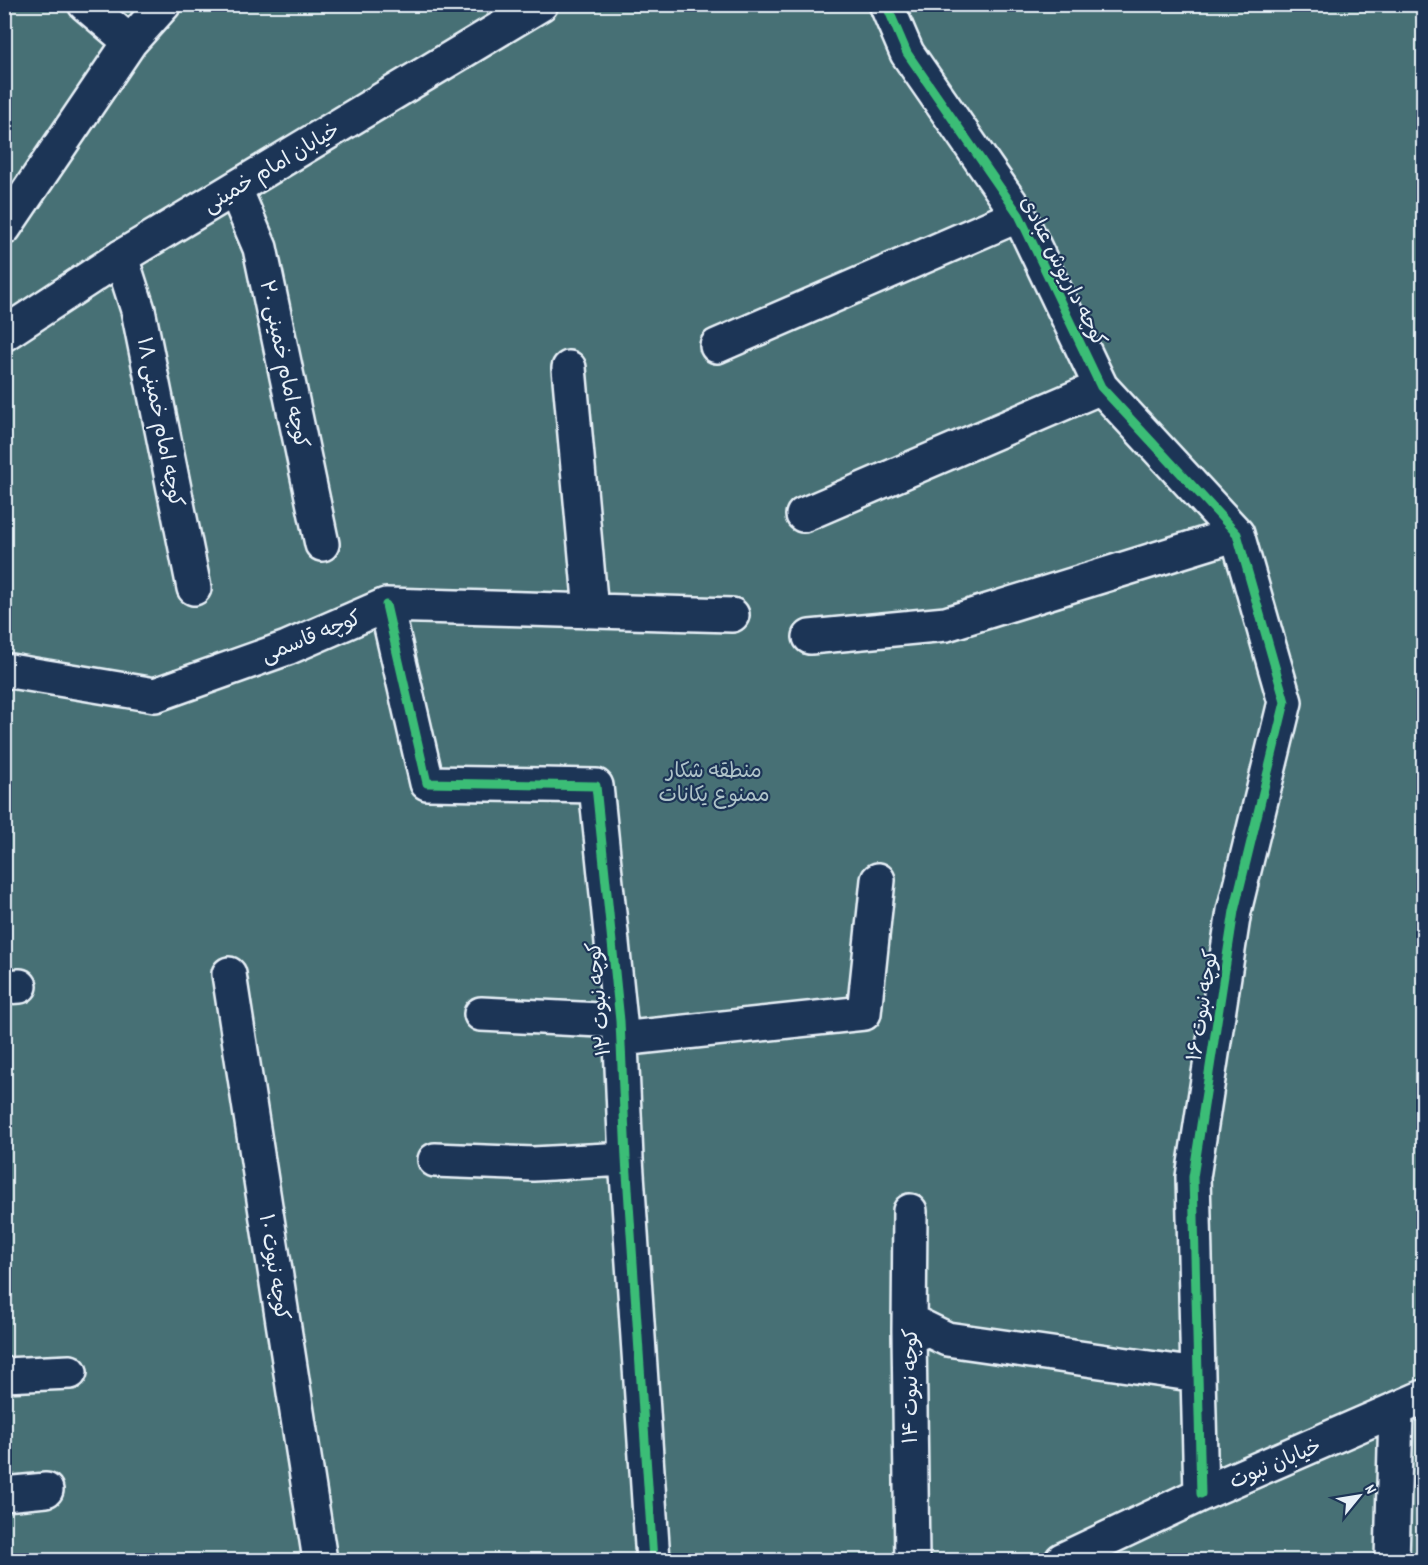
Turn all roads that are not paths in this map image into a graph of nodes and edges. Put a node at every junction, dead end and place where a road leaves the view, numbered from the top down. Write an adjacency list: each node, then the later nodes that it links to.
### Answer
1 (85, 4): 5 (street)
2 (164, 4): 5 (street)
3 (541, 4): 6 (street, خیابان امام خمینی)
4 (886, 4): 7 (street, کوچه داریوش عبادی)
5 (130, 42): 8 (street)
6 (235, 189): 9 (street, خیابان امام خمینی); 16 (street, کوچه امام خمینی ۲۰)
7 (1019, 215): 11 (street); 13 (street, کوچه داریوش عبادی)
8 (4, 228)
9 (121, 257): 10 (street, خیابان امام خمینی); 17 (street, کوچه امام خمینی ۱۸)
10 (4, 334)
11 (717, 346)
12 (569, 368): 19 (street)
13 (1101, 387): 14 (street); 15 (street, کوچه داریوش عبادی)
14 (803, 514)
15 (1237, 534): 21 (street); 32 (street, کوچه نبوت ۱۶)
16 (322, 544)
17 (194, 588)
18 (386, 605): 19 (street, کوچه قاسمی); 22 (street, کوچه قاسمی); 26 (street, کوچه نبوت ۱۲)
19 (591, 611): 20 (street, کوچه قاسمی)
20 (732, 615)
21 (810, 637)
22 (4, 670)
23 (878, 880): 26 (street)
24 (229, 974): 38 (street, کوچه نبوت ۱۰)
25 (481, 1014): 26 (street)
26 (620, 1030): 27 (street, کوچه نبوت ۱۲)
27 (626, 1159): 28 (street); 39 (street, کوچه نبوت ۱۲)
28 (435, 1160)
29 (910, 1211): 30 (street, کوچه نبوت ۱۴)
30 (910, 1321): 32 (street); 40 (street, کوچه نبوت ۱۴)
31 (70, 1372): 33 (street)
32 (1198, 1375): 37 (street, کوچه نبوت ۱۶)
33 (4, 1376)
34 (1410, 1404): 37 (street, خیابان نبوت); 42 (street)
35 (46, 1490): 36 (street)
36 (4, 1494)
37 (1201, 1494): 41 (street, خیابان نبوت)
38 (320, 1560)
39 (653, 1560)
40 (912, 1560)
41 (1062, 1560)
42 (1392, 1560)

